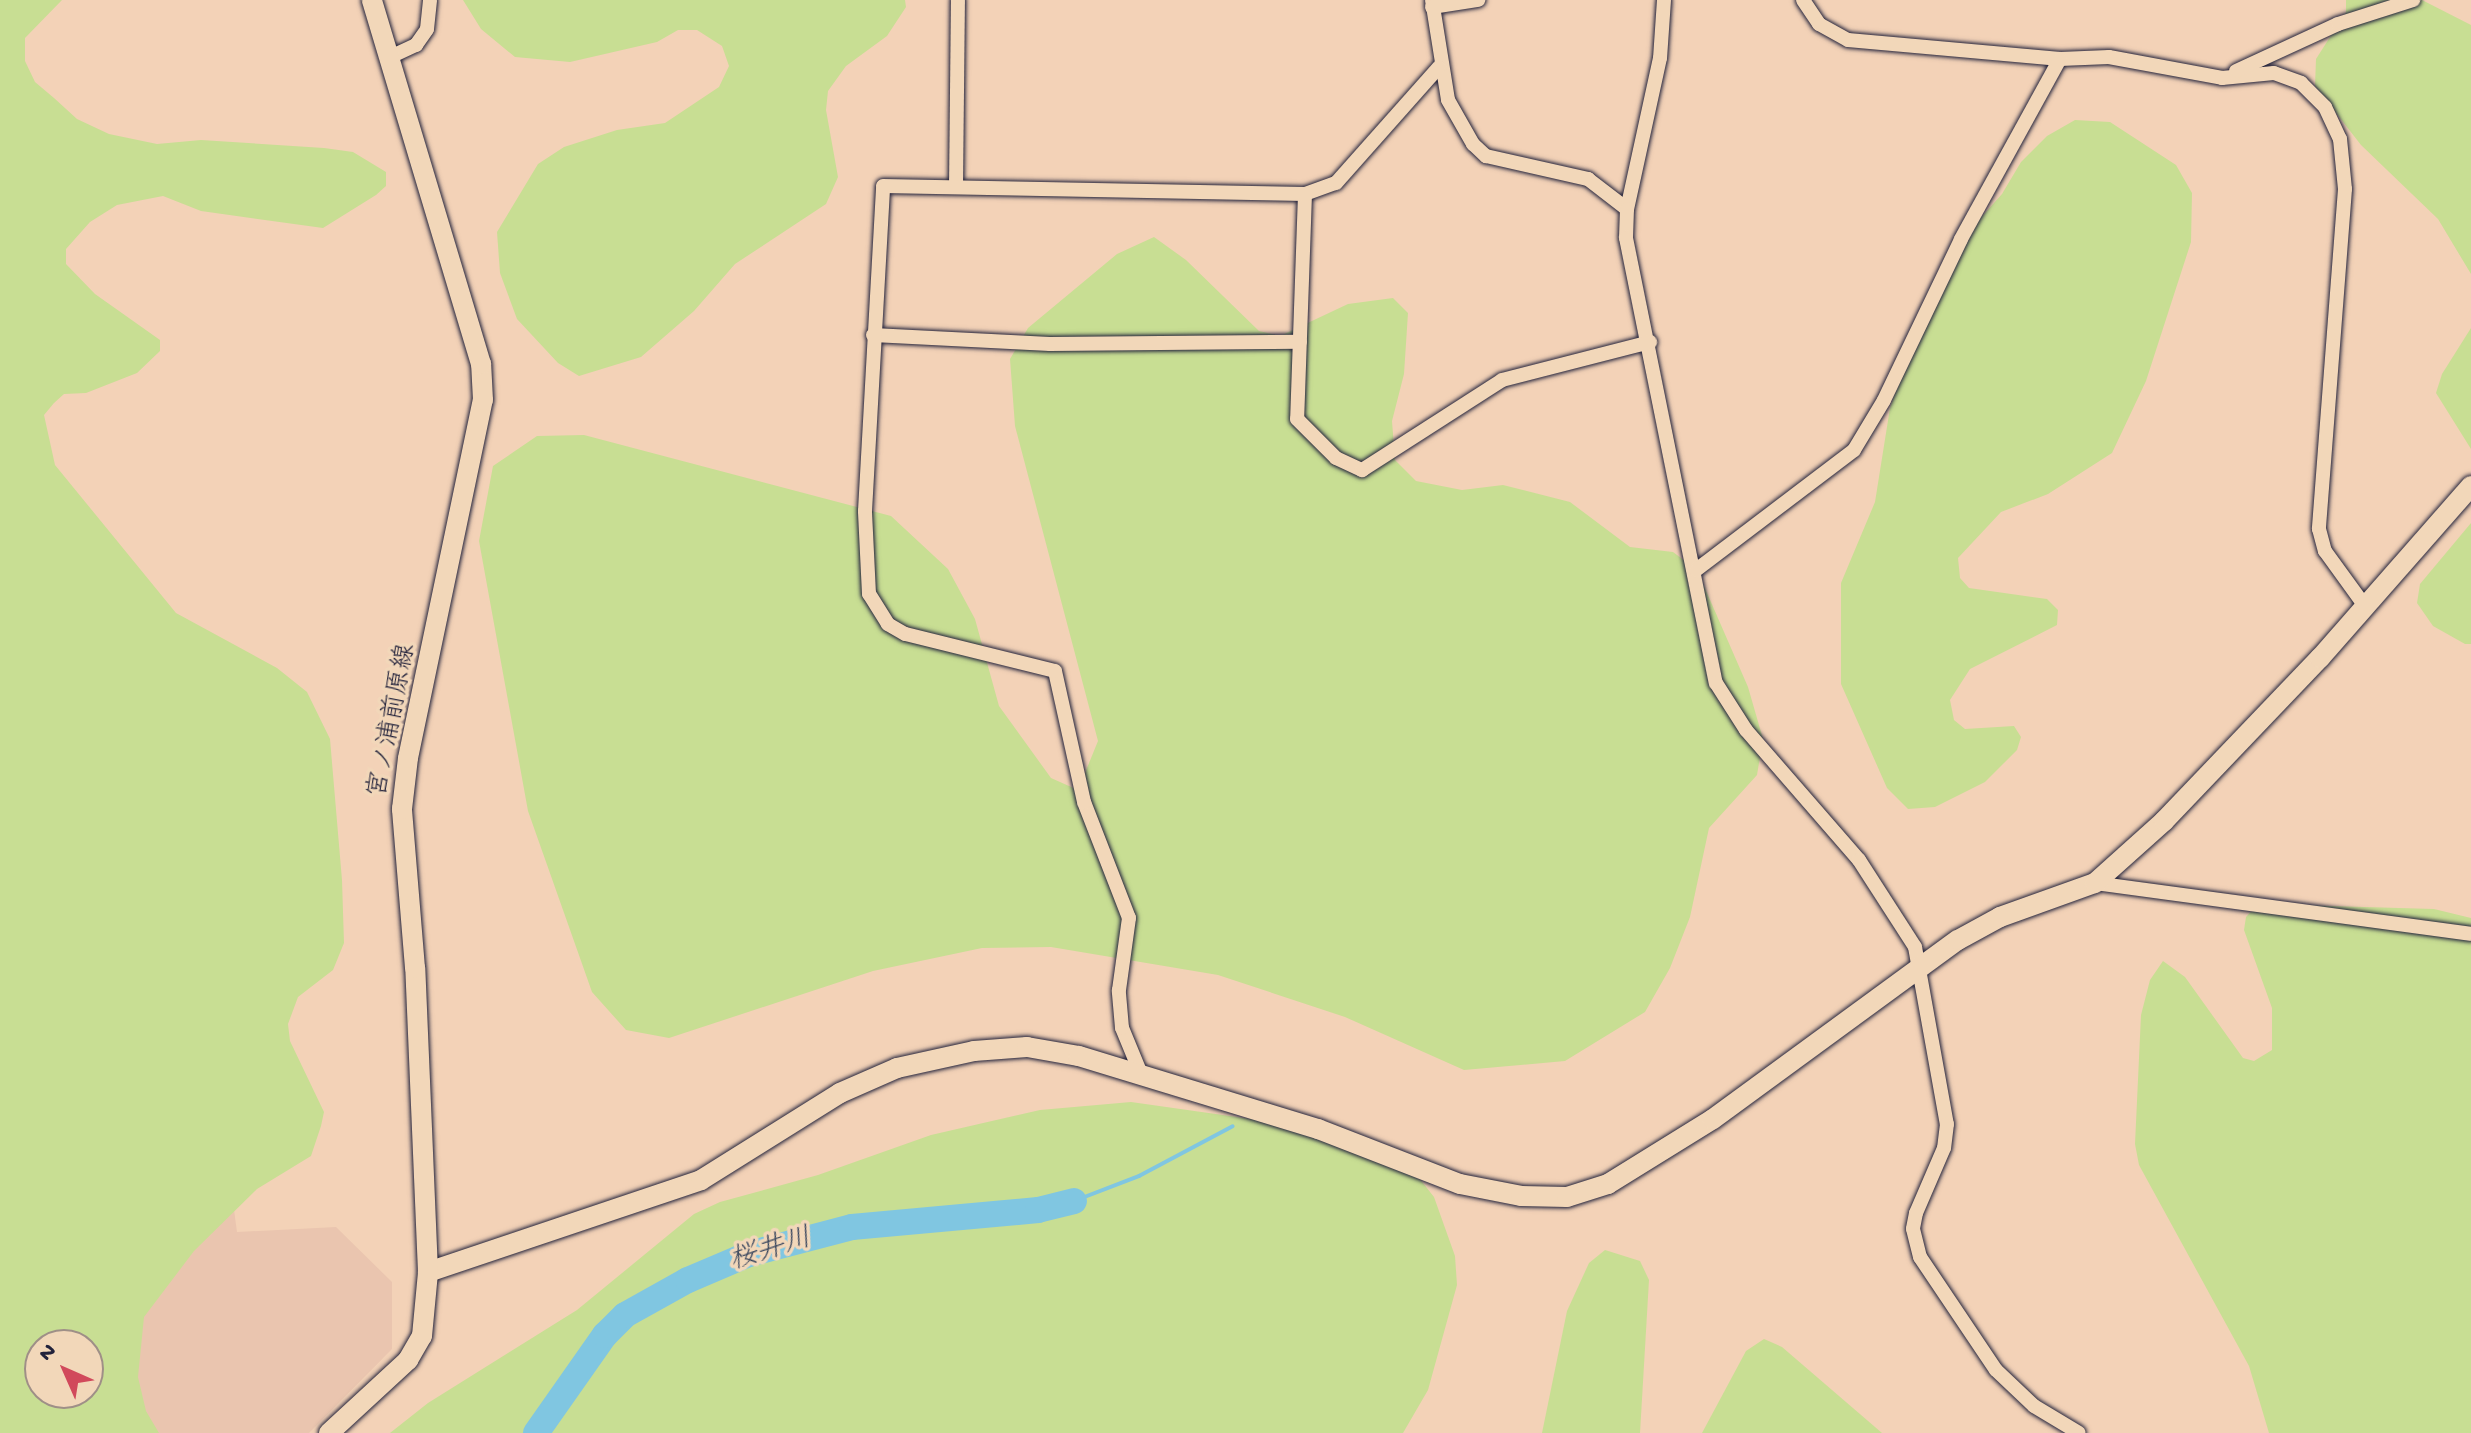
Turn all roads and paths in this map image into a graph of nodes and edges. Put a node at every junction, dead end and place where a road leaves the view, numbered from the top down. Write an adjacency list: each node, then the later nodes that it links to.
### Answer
1 (372, 0): 9 (street, 宮ノ浦前原線)
2 (430, 0): 9 (street)
3 (958, 0): 13 (street)
4 (1478, 0): 8 (street)
5 (1664, 0): 15 (street)
6 (1803, 0): 10 (street)
7 (2413, 0): 12 (street)
8 (1432, 3): 11 (street)
9 (390, 57): 26 (street, 宮ノ浦前原線)
10 (2060, 59): 12 (street); 20 (street)
11 (1439, 67): 14 (street); 15 (street)
12 (2222, 78): 21 (street)
13 (956, 187): 14 (street); 16 (street)
14 (1305, 194): 17 (street)
15 (1627, 209): 18 (street)
16 (873, 335): 17 (street); 25 (street)
17 (1300, 342): 18 (street)
18 (1650, 342): 20 (street)
19 (2471, 486): 21 (street)
20 (1696, 570): 24 (street)
21 (2365, 606): 22 (street)
22 (2095, 883): 23 (street); 24 (street)
23 (2471, 934)
24 (1921, 966): 25 (street); 28 (street)
25 (1141, 1074): 26 (street)
26 (428, 1272): 27 (street, 宮ノ浦前原線)
27 (329, 1433)
28 (2079, 1433)

